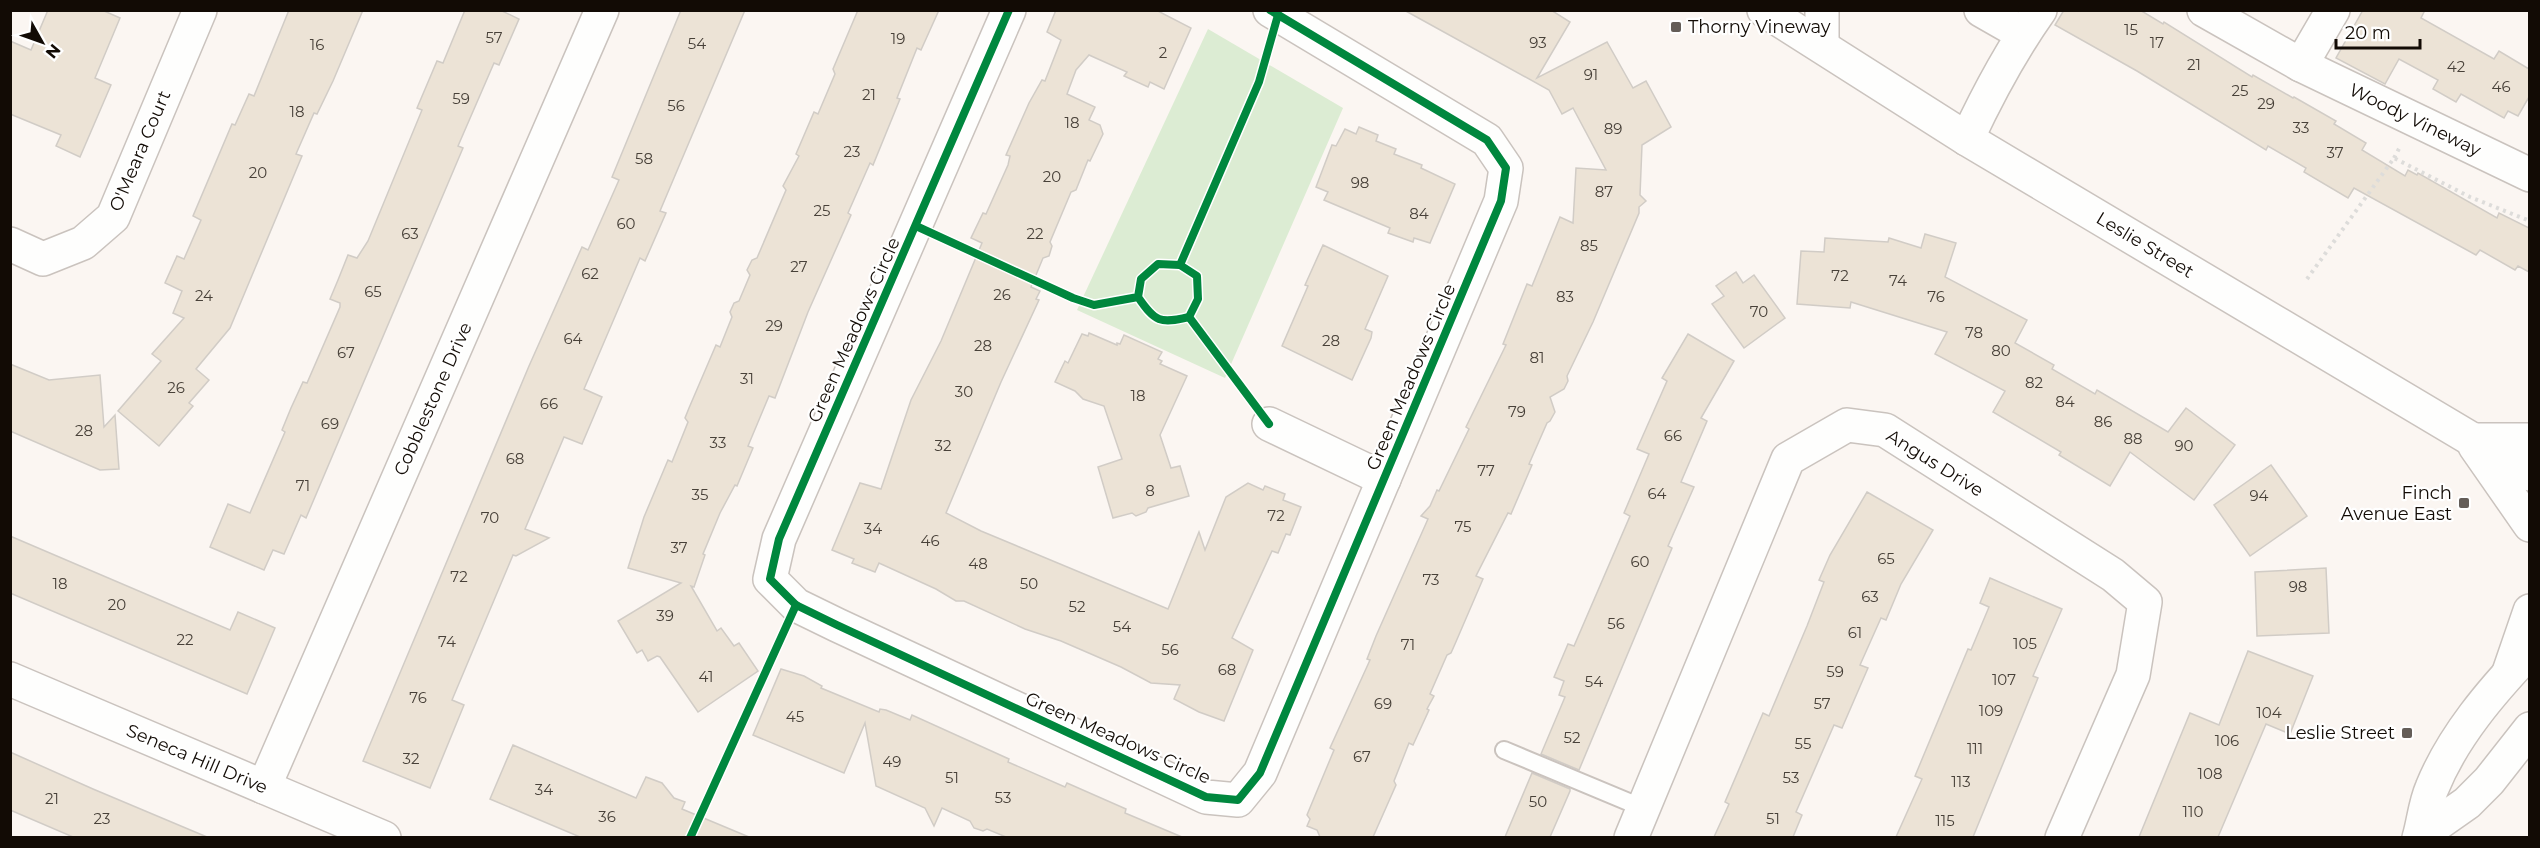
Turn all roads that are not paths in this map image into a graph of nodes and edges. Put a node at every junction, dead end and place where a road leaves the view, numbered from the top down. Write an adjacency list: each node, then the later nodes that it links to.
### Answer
1 (200, 10): 15 (street, O'Meara Court)
2 (602, 10): 27 (street, Cobblestone Drive)
3 (1009, 10): 20 (street, Green Meadows Circle)
4 (1764, 10): 11 (street, Leslie Street)
5 (1822, 10): 11 (street)
6 (1981, 10): 10 (street)
7 (2204, 10): 12 (street, Woody Vineway)
8 (2333, 10): 12 (street)
9 (1286, 14): 20 (street, Green Meadows Circle)
10 (2031, 22): 13 (street)
11 (1822, 46): 13 (street, Leslie Street)
12 (2301, 65): 14 (street, Woody Vineway)
13 (1967, 139): 17 (street, Leslie Street)
14 (2529, 175)
15 (10, 244)
16 (1269, 424): 20 (street)
17 (2470, 440): 18 (street); 19 (street, Leslie Street); 21 (street)
18 (2529, 440)
19 (2529, 474)
20 (1384, 479)
21 (2529, 525)
22 (2529, 611): 23 (street)
23 (2519, 662): 31 (street)
24 (10, 679): 27 (street, Seneca Hill Drive)
25 (2529, 729): 31 (street)
26 (1504, 750): 28 (lane)
27 (264, 787): 29 (street, Seneca Hill Drive)
28 (1637, 823): 30 (street, Angus Drive)
29 (384, 837)
30 (2062, 837)
31 (2419, 837)

